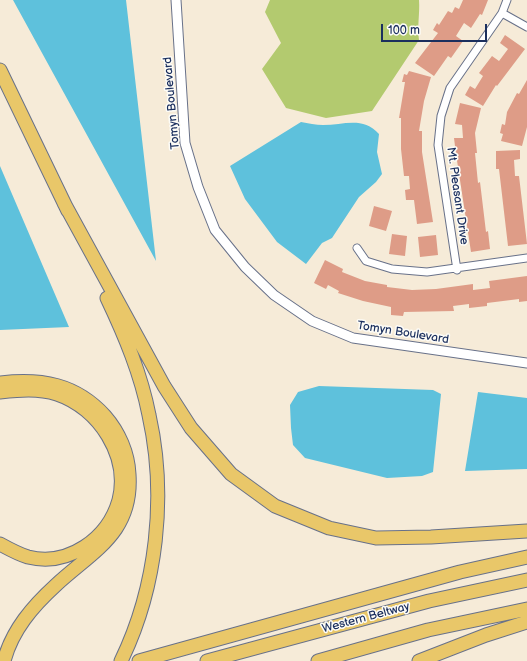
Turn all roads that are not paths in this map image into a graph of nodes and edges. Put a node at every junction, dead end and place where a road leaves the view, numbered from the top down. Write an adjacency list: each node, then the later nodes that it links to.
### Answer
1 (176, 0): 10 (street, Tomyn Boulevard)
2 (507, 0): 3 (street, Mt. Pleasant Drive)
3 (502, 13): 4 (street); 8 (street, Mt. Pleasant Drive)
4 (527, 27)
5 (0, 70): 9 (highway)
6 (357, 248): 8 (street)
7 (527, 258): 8 (street)
8 (457, 270)
9 (133, 341): 13 (highway); 20 (highway)
10 (527, 363)
11 (0, 383): 19 (highway)
12 (0, 392): 14 (highway)
13 (527, 531)
14 (0, 544)
15 (527, 557): 21 (highway)
16 (527, 580): 22 (highway, Western Beltway)
17 (527, 609): 23 (highway)
18 (527, 622): 24 (highway)
19 (4, 661)
20 (121, 661)
21 (140, 661)
22 (207, 661)
23 (318, 661)
24 (419, 661)

